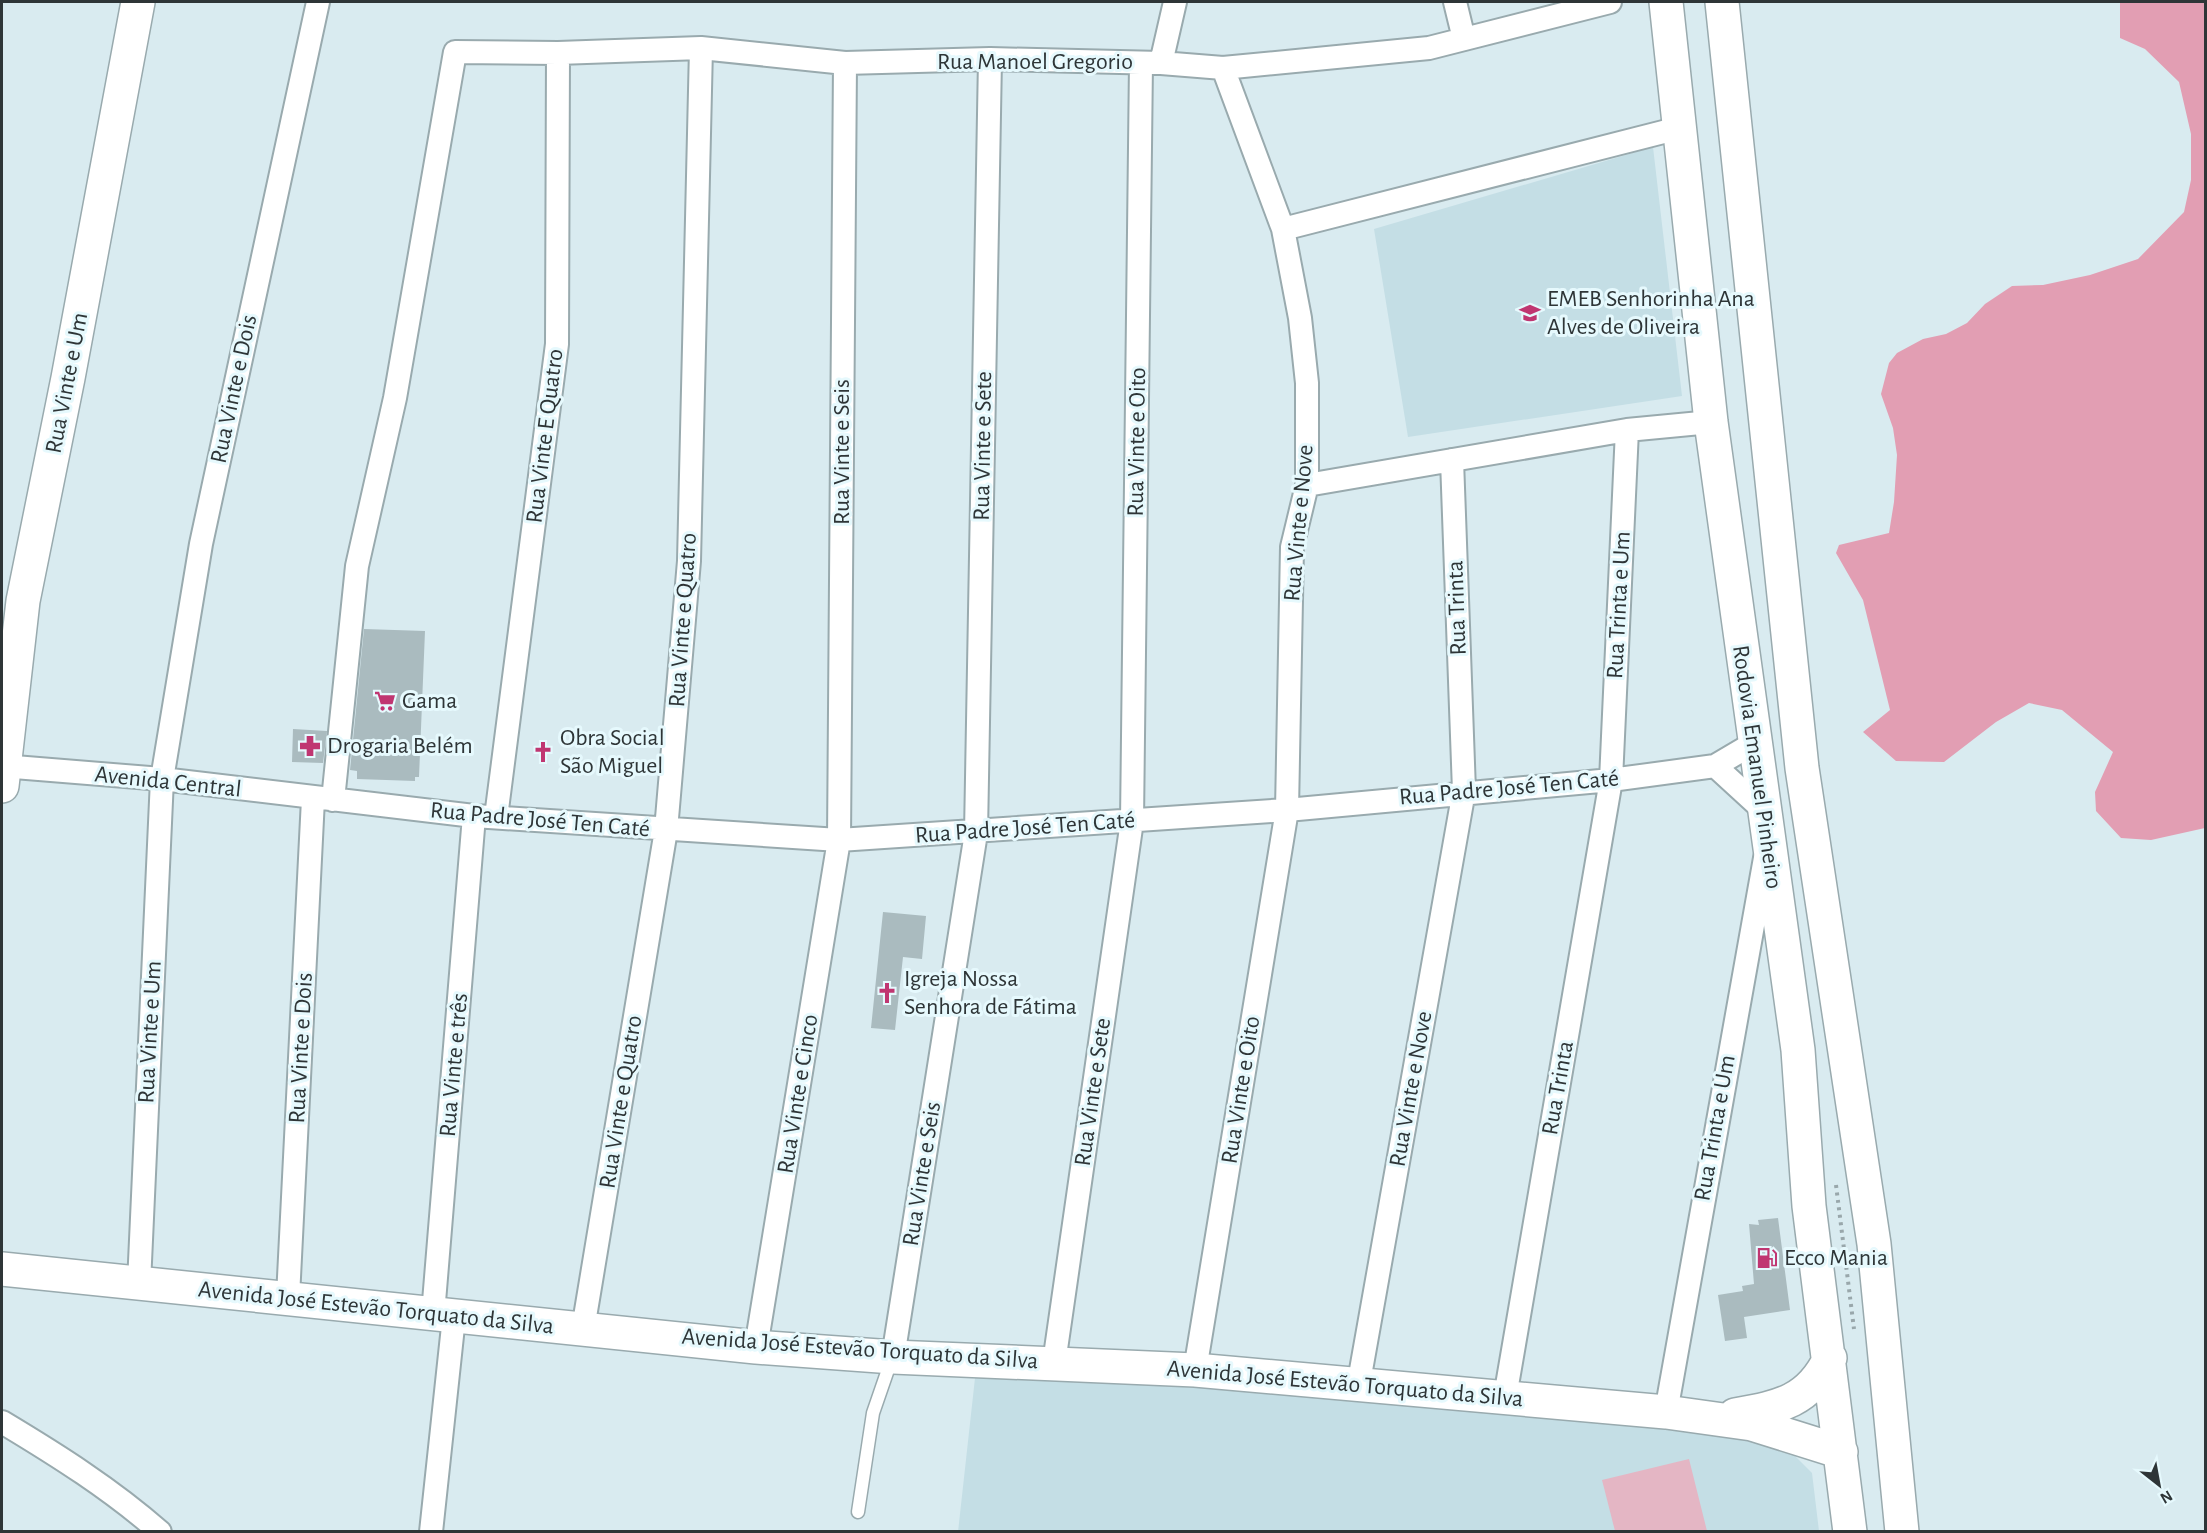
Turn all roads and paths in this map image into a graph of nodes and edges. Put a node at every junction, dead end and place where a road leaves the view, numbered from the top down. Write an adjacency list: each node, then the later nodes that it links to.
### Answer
1 (138, 2): 24 (main road, Rua Vinte e Um)
2 (318, 2): 25 (street, Rua Vinte e Dois)
3 (1175, 2): 14 (street, Rua Vinte e Oito)
4 (1455, 2): 8 (street)
5 (1610, 2): 8 (street, Rua Manoel Gregorio)
6 (1666, 2): 16 (main road, Rodovia Emanuel Pinheiro)
7 (1722, 2): 57 (main road, Rodovia Emanuel Pinheiro)
8 (1464, 39): 15 (street, Rua Manoel Gregorio)
9 (701, 48): 11 (street, Rua Manoel Gregorio); 13 (street, Rua Manoel Gregorio); 33 (street, Rua Vinte e Quatro)
10 (455, 52): 11 (street, Rua Manoel Gregorio); 28 (street, Rua Vinte e Dois)
11 (558, 53): 31 (street, Rua Vinte E Quatro)
12 (990, 59): 13 (street, Rua Manoel Gregorio); 14 (street, Rua Manoel Gregorio); 34 (street, Rua Vinte e Sete)
13 (845, 63): 35 (street, Rua Vinte e Seis)
14 (1151, 63): 15 (street, Rua Manoel Gregorio); 32 (street, Rua Vinte e Oito)
15 (1223, 68): 17 (street, Rua Vinte e Nove)
16 (1679, 128): 17 (street); 18 (main road, Rodovia Emanuel Pinheiro)
17 (1283, 229): 21 (street, Rua Vinte e Nove)
18 (1711, 422): 19 (street); 22 (main road, Rodovia Emanuel Pinheiro)
19 (1627, 430): 20 (street); 26 (street, Rua Trinta e Um)
20 (1452, 460): 21 (street); 27 (street, Rua Trinta)
21 (1307, 485): 29 (street, Rua Vinte e Nove)
22 (1754, 743): 23 (street); 30 (main road, Rodovia Emanuel Pinheiro)
23 (1715, 766): 26 (street, Rua Padre José Ten Caté); 30 (street)
24 (2, 773): 25 (street, Avenida Central)
25 (162, 779): 28 (street, Avenida Central); 38 (street, Rua Vinte e Um)
26 (1611, 780): 27 (street, Rua Padre José Ten Caté); 48 (street, Rua Trinta)
27 (1464, 791): 29 (street, Rua Padre José Ten Caté); 47 (street, Rua Vinte e Nove)
28 (323, 800): 31 (street, Rua Padre José Ten Caté); 39 (street, Rua Vinte e Dois)
29 (1287, 810): 32 (street, Rua Padre José Ten Caté); 46 (street, Rua Vinte e Oito)
30 (1763, 810): 36 (main road, Rodovia Emanuel Pinheiro)
31 (485, 816): 33 (street, Rua Padre José Ten Caté); 40 (street, Rua Vinte e três)
32 (1132, 821): 34 (street, Rua Padre José Ten Caté); 45 (street, Rua Vinte e Sete)
33 (666, 830): 35 (street, Rua Padre José Ten Caté); 41 (street, Rua Vinte e Quatro)
34 (976, 833): 35 (street, Rua Padre José Ten Caté); 43 (street, Rua Vinte e Seis)
35 (839, 840): 42 (street, Rua Vinte e Cinco)
36 (1768, 845): 44 (main road, Rodovia Emanuel Pinheiro); 49 (street, Rua Trinta e Um)
37 (2, 1269): 38 (main road, Avenida José Estevão Torquato da Silva)
38 (139, 1284): 39 (main road, Avenida José Estevão Torquato da Silva)
39 (288, 1297): 40 (main road, Avenida José Estevão Torquato da Silva)
40 (444, 1315): 41 (main road, Avenida José Estevão Torquato da Silva); 55 (street, Rua Vinte e três)
41 (583, 1329): 42 (main road, Avenida José Estevão Torquato da Silva)
42 (756, 1347): 43 (main road, Avenida José Estevão Torquato da Silva)
43 (893, 1357): 45 (main road, Avenida José Estevão Torquato da Silva); 53 (lane, Rua Vinte e Seis)
44 (1830, 1358): 50 (main road, Avenida José Estevão Torquato da Silva); 52 (main road, Rodovia Emanuel Pinheiro)
45 (1054, 1363): 46 (main road, Avenida José Estevão Torquato da Silva)
46 (1196, 1371): 47 (main road, Avenida José Estevão Torquato da Silva)
47 (1358, 1387): 48 (main road, Avenida José Estevão Torquato da Silva)
48 (1505, 1397): 49 (main road, Avenida José Estevão Torquato da Silva)
49 (1666, 1412): 50 (main road, Avenida José Estevão Torquato da Silva)
50 (1720, 1418): 52 (main road, Avenida José Estevão Torquato da Silva)
51 (2, 1422): 54 (street)
52 (1841, 1452): 56 (main road, Rodovia Emanuel Pinheiro)
53 (858, 1512)
54 (160, 1532)
55 (431, 1532)
56 (1850, 1532)
57 (1902, 1532)

